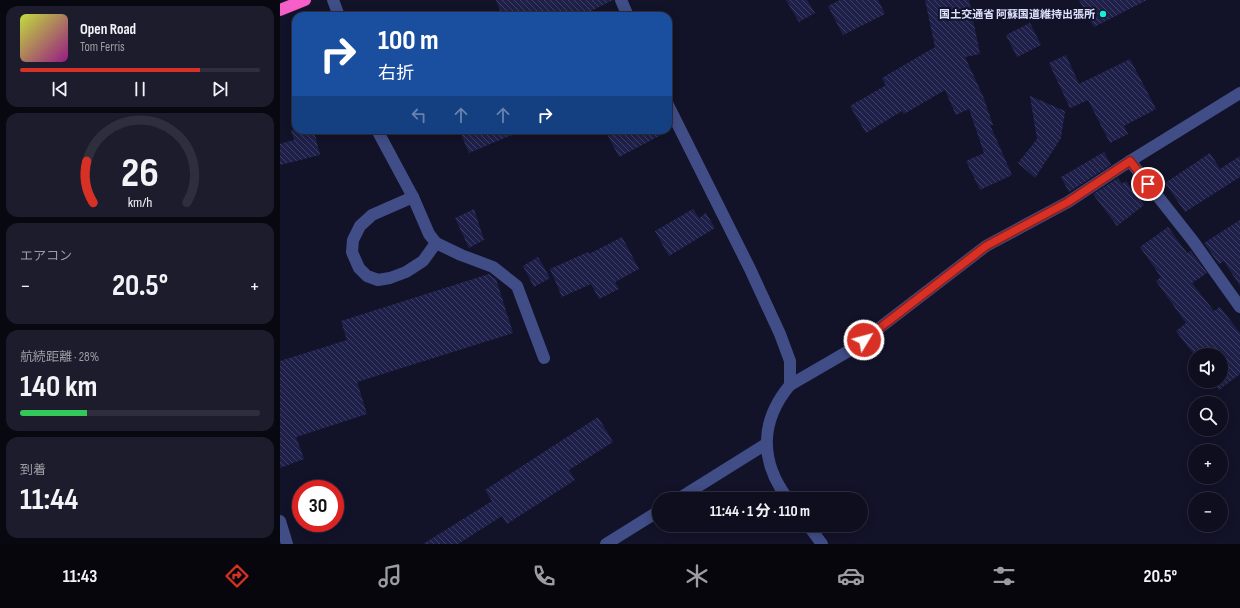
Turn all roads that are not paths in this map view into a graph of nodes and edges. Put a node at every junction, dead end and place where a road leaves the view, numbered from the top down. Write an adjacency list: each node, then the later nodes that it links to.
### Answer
1 (305, 0): 4 (highway)
2 (333, 0): 5 (street)
3 (621, 0): 6 (street)
4 (280, 10)
5 (338, 12)
6 (626, 12)
7 (1240, 93): 10 (street)
8 (672, 113): 15 (street)
9 (379, 134): 11 (street)
10 (1130, 161): 13 (street); 15 (street)
11 (413, 196): 12 (street); 12 (street)
12 (436, 242): 14 (street)
13 (1240, 307)
14 (544, 358)
15 (790, 385): 16 (street)
16 (766, 444): 17 (street); 18 (street)
17 (689, 492)
18 (784, 492)
19 (652, 515): 23 (street)
20 (280, 522): 22 (street)
21 (813, 532): 24 (street)
22 (286, 544)
23 (606, 544)
24 (822, 544)

